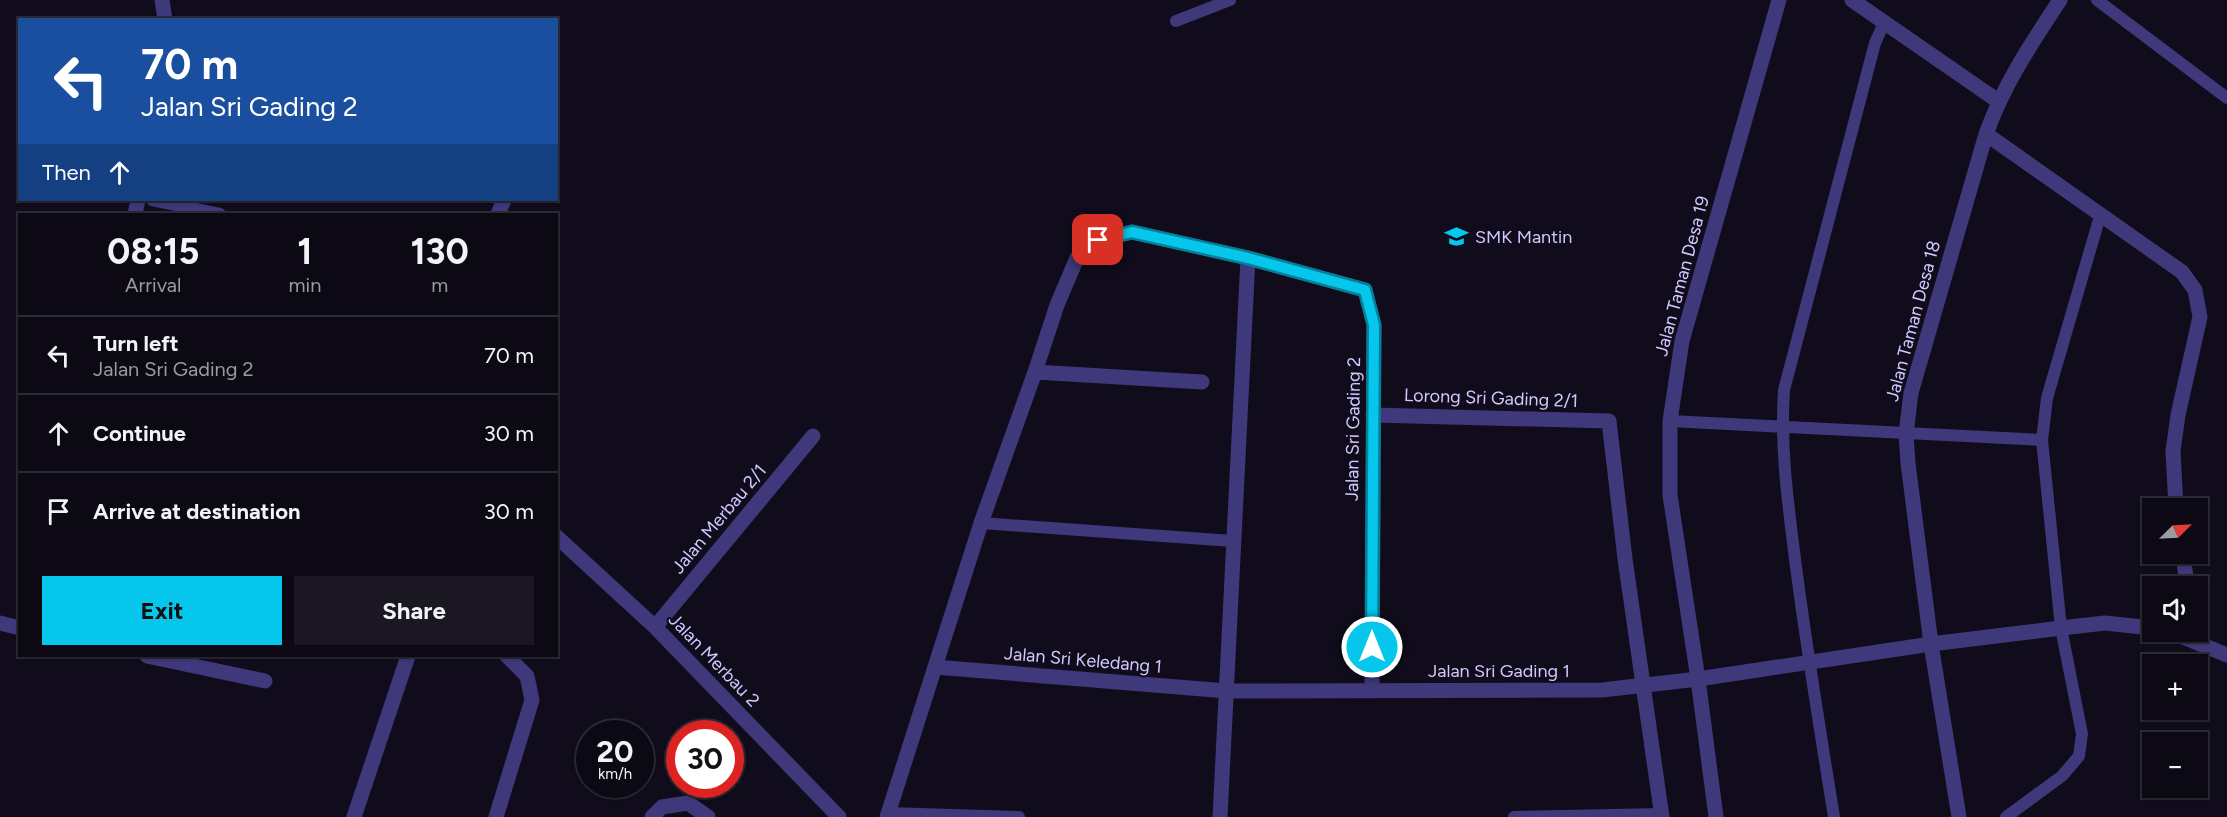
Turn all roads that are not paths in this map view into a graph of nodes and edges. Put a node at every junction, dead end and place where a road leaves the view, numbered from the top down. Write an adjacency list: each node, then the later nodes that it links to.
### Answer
1 (162, 0): 7 (street)
2 (1230, 0): 8 (lane)
3 (1779, 0): 20 (street, Jalan Taman Desa 19)
4 (1852, 0): 9 (street)
5 (2060, 0): 11 (street, Jalan Taman Desa 18)
6 (2097, 0): 10 (lane)
7 (165, 18)
8 (1176, 21)
9 (1884, 23): 11 (street); 21 (lane)
10 (2227, 98)
11 (1998, 101): 12 (street, Jalan Taman Desa 18)
12 (1986, 134): 15 (street); 22 (street, Jalan Taman Desa 18)
13 (157, 201): 14 (lane)
14 (215, 213)
15 (2100, 216): 24 (lane); 25 (street)
16 (1248, 258): 17 (street); 19 (street, Jalan Sri Gading 2); 28 (street)
17 (1035, 372): 18 (street); 26 (street)
18 (1202, 382)
19 (1373, 415): 44 (street, Lorong Sri Gading 2/1); 46 (street, Jalan Sri Gading 2)
20 (1670, 421): 21 (lane); 42 (street, Jalan Taman Desa 19)
21 (1782, 425): 22 (lane); 40 (lane)
22 (1906, 434): 24 (lane); 35 (street, Jalan Taman Desa 18)
23 (813, 436): 30 (street, Jalan Merbau 2/1)
24 (2043, 440): 33 (lane)
25 (2175, 498)
26 (981, 523): 28 (lane); 41 (street)
27 (558, 538): 30 (street, Jalan Merbau 2)
28 (1232, 541): 45 (street)
29 (0, 623): 32 (street)
30 (655, 627): 53 (street, Jalan Merbau 2)
31 (2142, 627): 33 (street, Jalan Sri Gading 1)
32 (18, 628)
33 (2061, 628): 35 (street, Jalan Sri Gading 1); 60 (lane)
34 (2207, 642): 36 (street)
35 (1931, 644): 40 (street, Jalan Sri Gading 1); 59 (street, Jalan Taman Desa 18)
36 (2227, 655)
37 (152, 657): 43 (street)
38 (408, 657): 49 (street)
39 (508, 657): 50 (street)
40 (1808, 664): 42 (street, Jalan Sri Gading 1); 58 (lane)
41 (935, 667): 45 (street, Jalan Sri Keledang 1); 47 (street)
42 (1698, 679): 44 (street, Jalan Sri Gading 1); 57 (street, Jalan Taman Desa 19)
43 (266, 681)
44 (1644, 686): 46 (street, Jalan Sri Gading 1); 48 (street)
45 (1227, 691): 46 (street, Jalan Sri Gading 1); 55 (street)
46 (1372, 691)
47 (887, 815): 54 (lane)
48 (1662, 815): 56 (lane)
49 (354, 817)
50 (496, 817)
51 (652, 817): 52 (street)
52 (708, 817)
53 (839, 817)
54 (1019, 817)
55 (1220, 817)
56 (1514, 817)
57 (1716, 817)
58 (1834, 817)
59 (1959, 817)
60 (2006, 817)

